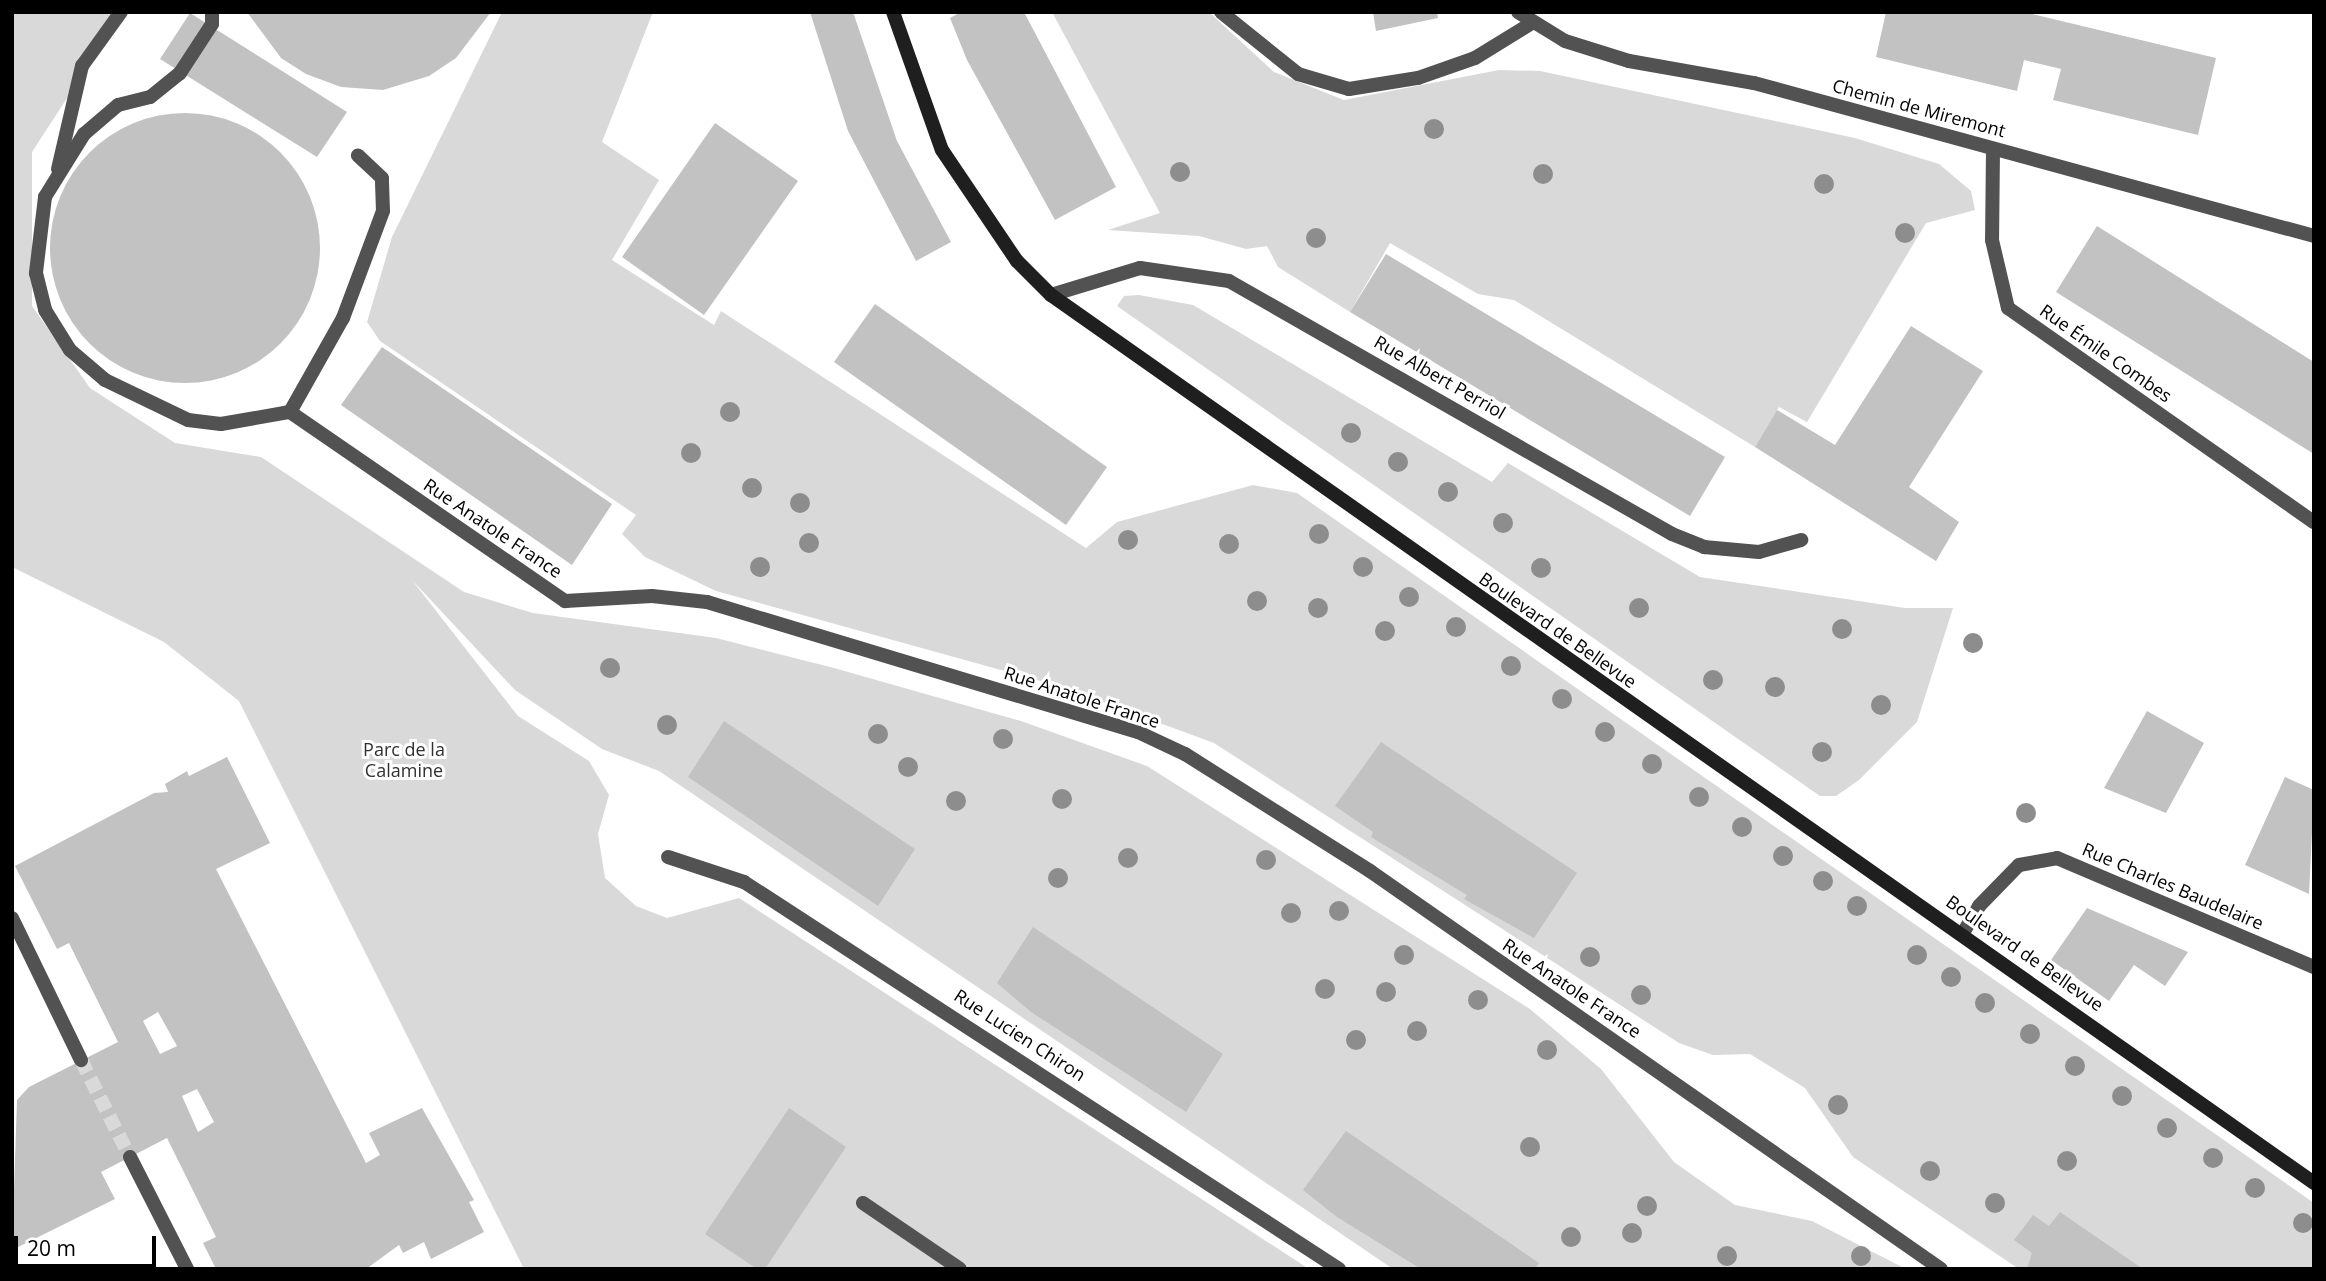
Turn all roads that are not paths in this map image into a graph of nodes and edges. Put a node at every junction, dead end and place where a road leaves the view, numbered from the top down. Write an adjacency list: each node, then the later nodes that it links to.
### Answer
1 (121, 12): 9 (street)
2 (212, 12): 9 (street)
3 (894, 12): 11 (main road, Boulevard de Bellevue)
4 (1221, 12): 6 (street)
5 (1518, 12): 6 (street, Chemin de Miremont)
6 (1532, 23): 7 (street, Chemin de Miremont)
7 (1993, 149): 10 (street, Chemin de Miremont); 13 (street, Rue Émile Combes)
8 (358, 156): 12 (street)
9 (58, 170): 12 (street)
10 (2314, 236)
11 (1051, 295): 14 (street, Rue Albert Perriol); 17 (main road, Boulevard de Bellevue)
12 (290, 412): 26 (street, Rue Anatole France)
13 (2314, 522)
14 (1801, 540)
15 (668, 857): 25 (street, Rue Lucien Chiron)
16 (12, 918): 19 (street)
17 (1964, 933): 18 (street, Rue Charles Baudelaire); 21 (main road, Boulevard de Bellevue)
18 (2314, 967)
19 (81, 1060)
20 (130, 1157): 23 (street)
21 (2314, 1183)
22 (863, 1203): 24 (street)
23 (187, 1269)
24 (960, 1269)
25 (1339, 1269)
26 (1941, 1269)

